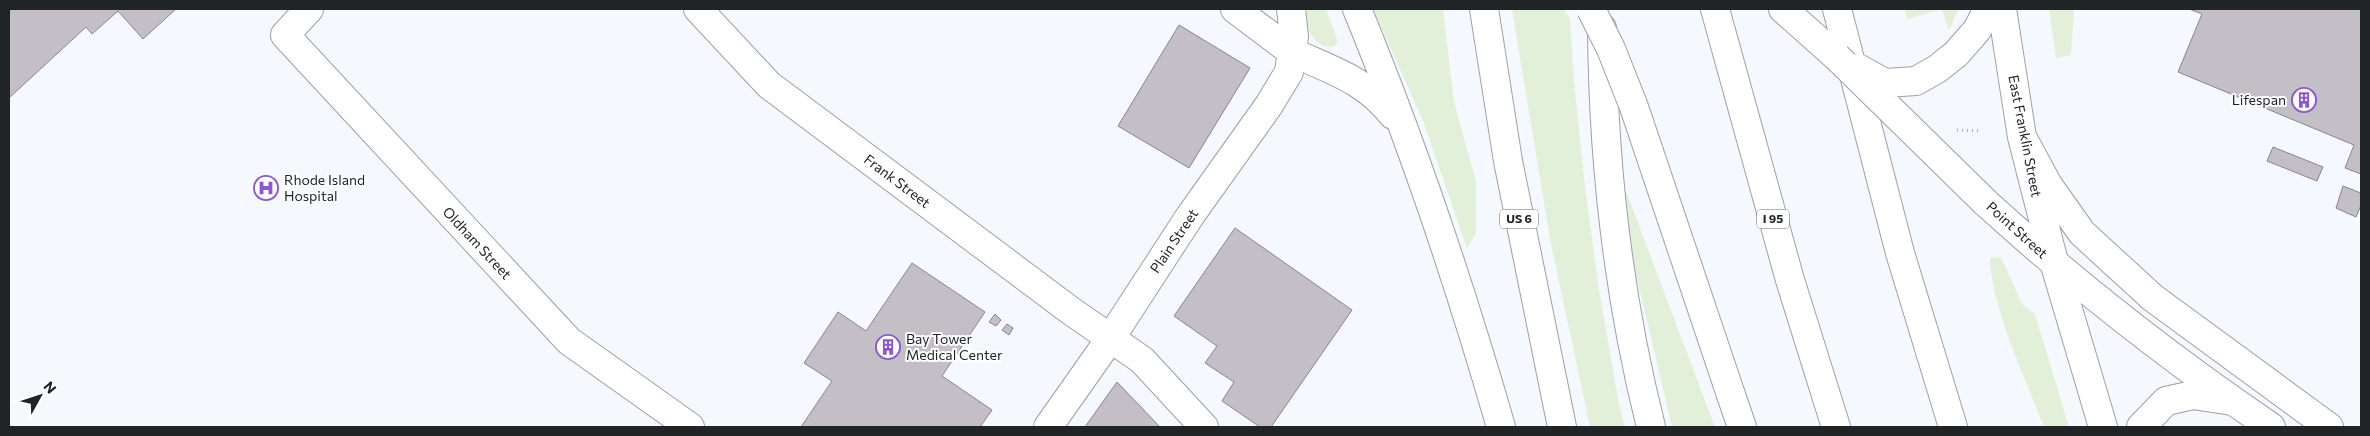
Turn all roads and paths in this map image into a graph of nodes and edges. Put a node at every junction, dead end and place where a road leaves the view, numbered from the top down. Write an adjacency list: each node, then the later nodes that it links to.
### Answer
1 (309, 9): 21 (main road, Oldham Street)
2 (698, 9): 19 (main road, Frank Street)
3 (1235, 9): 14 (main road)
4 (1291, 9): 14 (main road, Plain Street)
5 (1357, 9): 16 (main road)
6 (1484, 9): 25 (main road, US 6)
7 (1591, 9): 27 (main road, bridge)
8 (1602, 9): 26 (main road)
9 (1715, 9): 28 (main road, I 95)
10 (1783, 9): 15 (main road, Point Street)
11 (1836, 9): 29 (main road)
12 (1988, 9): 15 (main road, bridge)
13 (2002, 9): 17 (main road, East Franklin Street)
14 (1292, 52): 16 (main road); 19 (main road, Plain Street)
15 (1836, 57): 18 (main road, Point Street, bridge)
16 (1405, 133): 24 (main road)
17 (2022, 137): 18 (main road, East Franklin Street); 33 (main road)
18 (2054, 262): 20 (main road, Point Street); 30 (main road, East Franklin Street)
19 (1110, 339): 22 (main road, Plain Street); 23 (main road, Frank Street)
20 (2232, 400): 31 (main road); 32 (main road, Point Street)
21 (690, 427)
22 (1048, 427)
23 (1204, 427)
24 (1501, 427)
25 (1562, 427)
26 (1651, 427)
27 (1742, 427)
28 (1836, 427)
29 (1953, 427)
30 (2103, 427)
31 (2141, 427)
32 (2271, 427)
33 (2329, 427)

